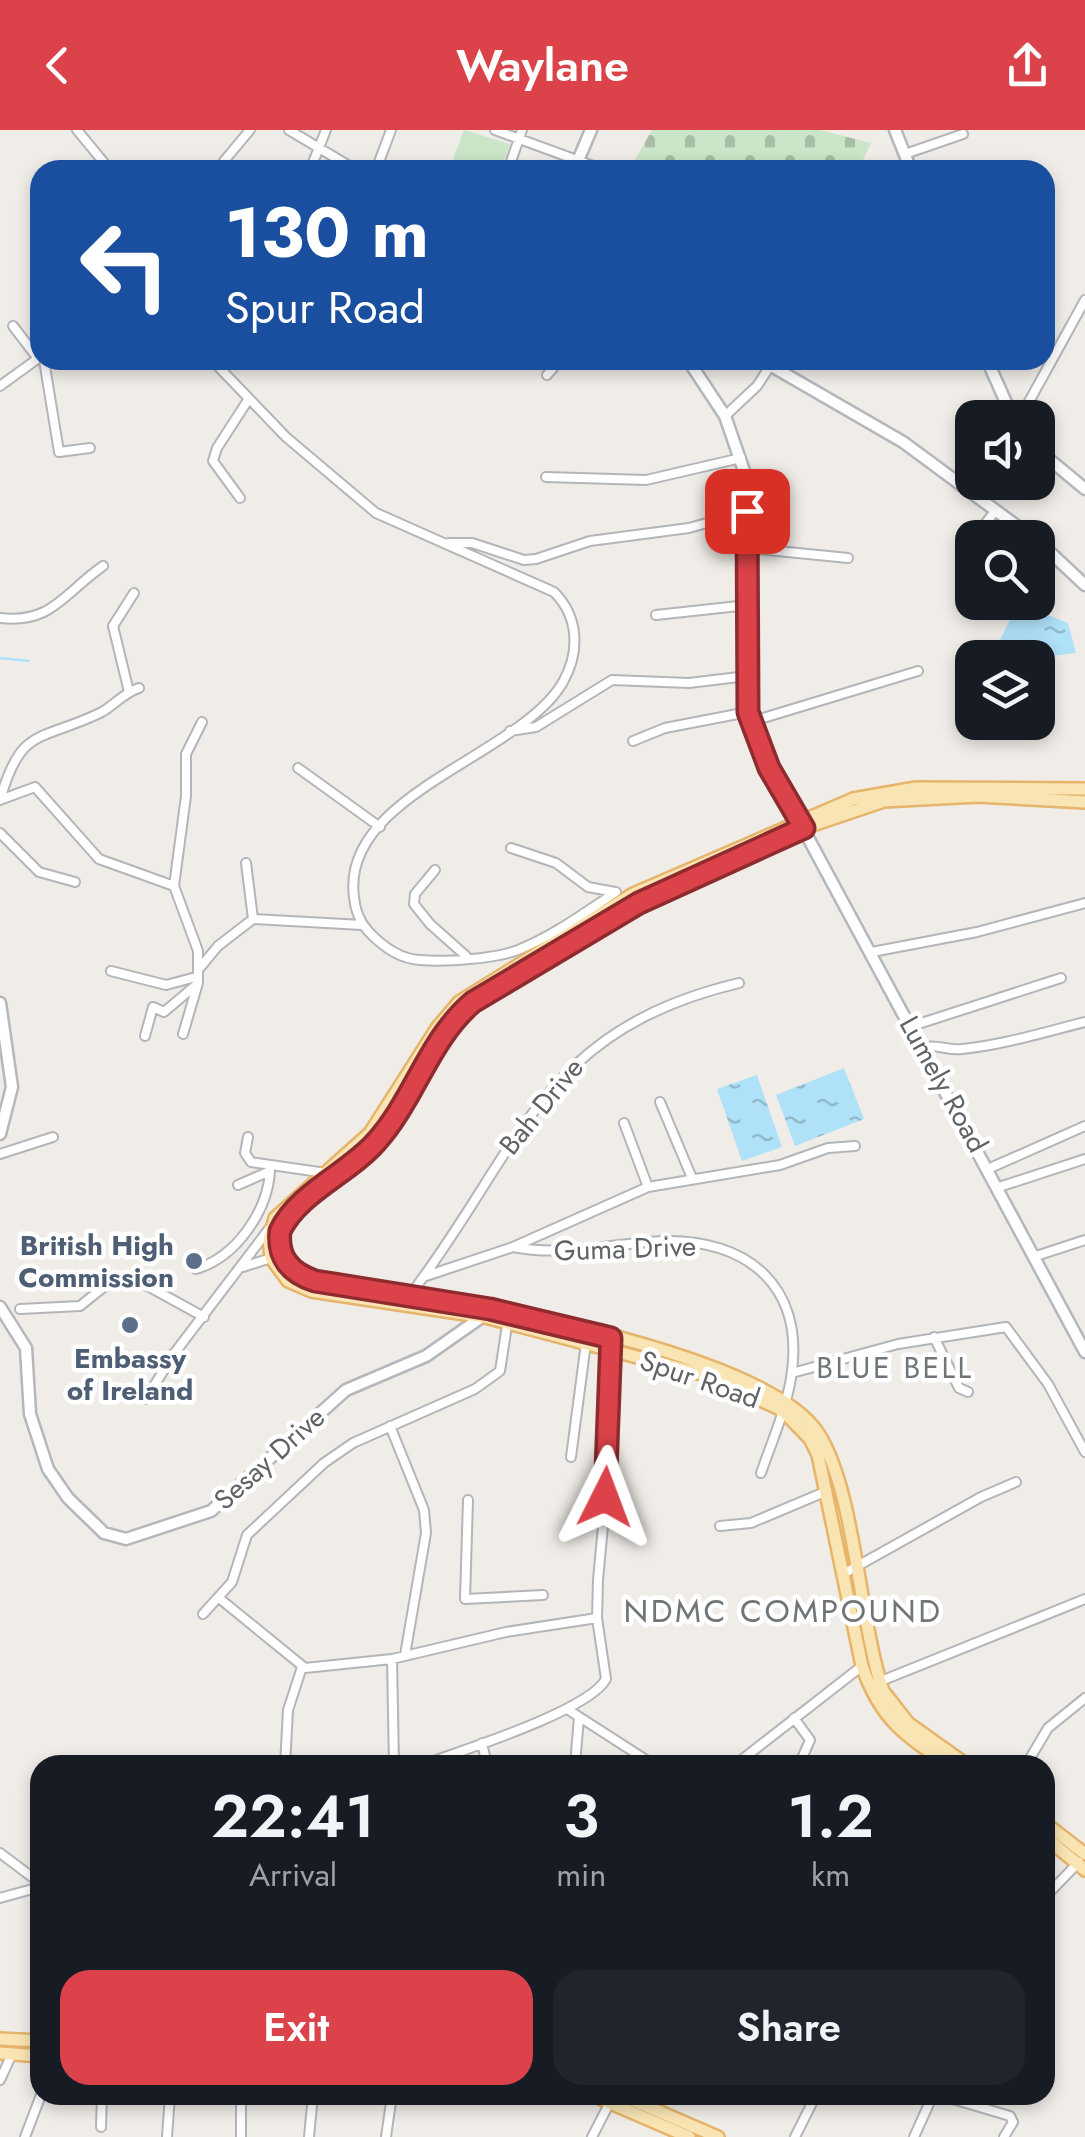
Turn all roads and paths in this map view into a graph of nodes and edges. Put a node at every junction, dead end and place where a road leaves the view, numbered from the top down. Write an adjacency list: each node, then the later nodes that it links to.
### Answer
1 (77, 130): 13 (street)
2 (250, 130): 14 (street)
3 (289, 130): 11 (street)
4 (326, 130): 11 (street)
5 (391, 130): 17 (street)
6 (495, 130): 9 (street)
7 (591, 130): 20 (street)
8 (896, 130): 12 (street)
9 (520, 134): 18 (street); 19 (street)
10 (963, 134): 12 (street)
11 (319, 152): 15 (street); 16 (street)
12 (905, 154): 21 (street)
13 (102, 160)
14 (225, 160)
15 (315, 160)
16 (335, 160)
17 (380, 160)
18 (511, 160)
19 (567, 160)
20 (578, 160)
21 (907, 160)
22 (1085, 300): 25 (street)
23 (13, 326): 24 (street)
24 (30, 346)
25 (1055, 351)
26 (30, 365): 36 (street)
27 (43, 370): 41 (street)
28 (221, 370): 37 (street)
29 (552, 370): 35 (street)
30 (695, 370): 40 (street)
31 (762, 370): 40 (street)
32 (782, 370): 47 (street)
33 (993, 370): 38 (street)
34 (1044, 370): 39 (street)
35 (547, 376)
36 (0, 386)
37 (248, 400): 46 (street); 51 (street)
38 (1007, 400)
39 (1027, 400)
40 (725, 416): 42 (street)
41 (90, 448)
42 (742, 458): 44 (street); 48 (street)
43 (1055, 464): 45 (street)
44 (546, 477)
45 (1085, 488)
46 (240, 498)
47 (996, 508): 49 (street); 50 (street)
48 (747, 511): 51 (street); 52 (street)
49 (987, 520)
50 (1011, 520)
51 (449, 543): 67 (street)
52 (748, 548): 53 (street); 58 (street)
53 (848, 558)
54 (1055, 558): 56 (street)
55 (103, 566): 60 (street)
56 (1085, 585)
57 (134, 594): 64 (street)
58 (748, 605): 59 (street); 62 (street)
59 (656, 615)
60 (0, 618)
61 (918, 672): 65 (street)
62 (747, 676): 65 (street); 67 (street)
63 (139, 688): 64 (street)
64 (129, 692): 70 (street)
65 (749, 717): 68 (street); 76 (street, Lumely Road)
66 (202, 722): 83 (street)
67 (510, 731): 77 (street)
68 (634, 741)
69 (0, 751): 70 (street)
70 (12, 760): 74 (street)
71 (298, 768): 77 (street)
72 (1085, 790): 73 (main road, Spur Road)
73 (979, 792): 75 (main road, Spur Road); 76 (main road, Spur Road)
74 (0, 800): 83 (street)
75 (1085, 802)
76 (802, 824): 85 (main road, Spur Road); 89 (street, Lumely Road); 98 (main road, Spur Road)
77 (380, 827): 88 (street)
78 (0, 833): 82 (street)
79 (511, 848): 84 (street)
80 (246, 864): 87 (street)
81 (435, 870): 90 (street)
82 (75, 882)
83 (174, 886): 92 (street)
84 (616, 892): 85 (street); 90 (street)
85 (633, 894): 98 (main road, Spur Road)
86 (1085, 903): 89 (street)
87 (253, 919): 88 (street); 92 (street)
88 (362, 925): 90 (street)
89 (872, 952): 97 (street, Lumely Road)
90 (466, 956)
91 (111, 972): 92 (street)
92 (197, 977): 99 (street); 100 (street)
93 (1062, 978): 97 (street)
94 (739, 983): 126 (street, Bah Drive)
95 (0, 1003): 103 (street)
96 (1085, 1022): 101 (street)
97 (912, 1026): 101 (street, Lumely Road)
98 (441, 1030): 114 (main road, Spur Road); 127 (main road, Spur Road)
99 (184, 1034)
100 (144, 1036)
101 (924, 1046): 112 (street, Lumely Road)
102 (660, 1102): 115 (street)
103 (3, 1118): 106 (street)
104 (624, 1122): 117 (street)
105 (1085, 1126): 112 (street)
106 (0, 1134)
107 (248, 1136): 113 (street)
108 (53, 1137): 110 (street)
109 (855, 1146): 115 (street)
110 (0, 1154)
111 (1085, 1159): 118 (street)
112 (990, 1168): 118 (street, Lumely Road)
113 (271, 1170): 114 (street); 116 (street); 125 (street)
114 (326, 1173): 119 (main road, Spur Road)
115 (692, 1178): 117 (street)
116 (238, 1185)
117 (648, 1187): 121 (street)
118 (999, 1187): 122 (street, Lumely Road)
119 (270, 1228): 123 (main road); 124 (street)
120 (1085, 1240): 122 (street)
121 (513, 1247): 126 (street); 139 (street, Guma Drive)
122 (1036, 1256): 138 (street, Lumely Road)
123 (271, 1258): 124 (street); 127 (main road, Spur Road)
124 (243, 1266): 132 (street)
125 (196, 1269)
126 (426, 1276): 128 (street, Bah Drive)
127 (370, 1294): 128 (main road, Spur Road)
128 (409, 1299): 131 (main road, Spur Road)
129 (0, 1306): 131 (street, Sesay Drive)
130 (20, 1310): 132 (street)
131 (487, 1313): 133 (main road, Spur Road)
132 (204, 1317): 141 (street)
133 (508, 1318): 134 (main road, Spur Road); 143 (street)
134 (570, 1333): 136 (main road, Spur Road); 137 (main road, Spur Road)
135 (934, 1337): 139 (street); 140 (street); 144 (street)
136 (610, 1343): 137 (main road, Spur Road); 142 (main road, Spur Road); 156 (street)
137 (586, 1344): 145 (street)
138 (1085, 1352)
139 (792, 1373): 142 (street, Guma Drive)
140 (968, 1392)
141 (146, 1399)
142 (784, 1405): 146 (street, Guma Drive); 148 (main road, Spur Road); 151 (main road, Spur Road)
143 (390, 1426): 153 (street); 157 (street)
144 (1085, 1452)
145 (571, 1457)
146 (762, 1473)
147 (1016, 1482): 151 (street)
148 (827, 1491): 150 (street); 151 (main road, Spur Road)
149 (468, 1500): 152 (street)
150 (720, 1526)
151 (850, 1571): 159 (main road, Spur Road); 161 (main road, Spur Road)
152 (542, 1595)
153 (219, 1598): 155 (street); 160 (street)
154 (1085, 1598): 161 (street)
155 (203, 1614)
156 (597, 1618): 157 (street); 163 (street)
157 (406, 1656): 158 (street)
158 (392, 1660): 160 (street); 168 (street)
159 (862, 1666): 161 (main road, Spur Road); 165 (street)
160 (302, 1668): 167 (street)
161 (874, 1684): 175 (main road, Spur Road)
162 (1085, 1698): 176 (street)
163 (567, 1709): 164 (street); 166 (street)
164 (579, 1718): 171 (street); 172 (street)
165 (794, 1718): 173 (street); 174 (street)
166 (482, 1743): 169 (street); 170 (street)
167 (286, 1755)
168 (394, 1755)
169 (449, 1755)
170 (485, 1755)
171 (576, 1755)
172 (638, 1755)
173 (748, 1755)
174 (803, 1755)
175 (949, 1755)
176 (1032, 1755)
177 (1055, 1833): 180 (main road)
178 (1055, 1843): 180 (main road)
179 (0, 1853): 181 (street)
180 (1083, 1862): 183 (street)
181 (30, 1877)
182 (30, 1886): 184 (street)
183 (1055, 1888)
184 (0, 1898)
185 (0, 2039): 186 (main road)
186 (30, 2040)
187 (6, 2054): 188 (street)
188 (0, 2080)
189 (37, 2105): 202 (street)
190 (102, 2105): 201 (street)
191 (170, 2105): 203 (street)
192 (241, 2105): 204 (street)
193 (312, 2105): 205 (street)
194 (391, 2105): 206 (street)
195 (612, 2105): 207 (street)
196 (628, 2105): 208 (main road)
197 (632, 2105): 209 (main road)
198 (811, 2105): 210 (street)
199 (931, 2105): 211 (street)
200 (971, 2105): 212 (street)
201 (101, 2127)
202 (25, 2137)
203 (168, 2137)
204 (241, 2137)
205 (309, 2137)
206 (386, 2137)
207 (592, 2137)
208 (690, 2137)
209 (718, 2137)
210 (795, 2137)
211 (914, 2137)
212 (1004, 2137)

